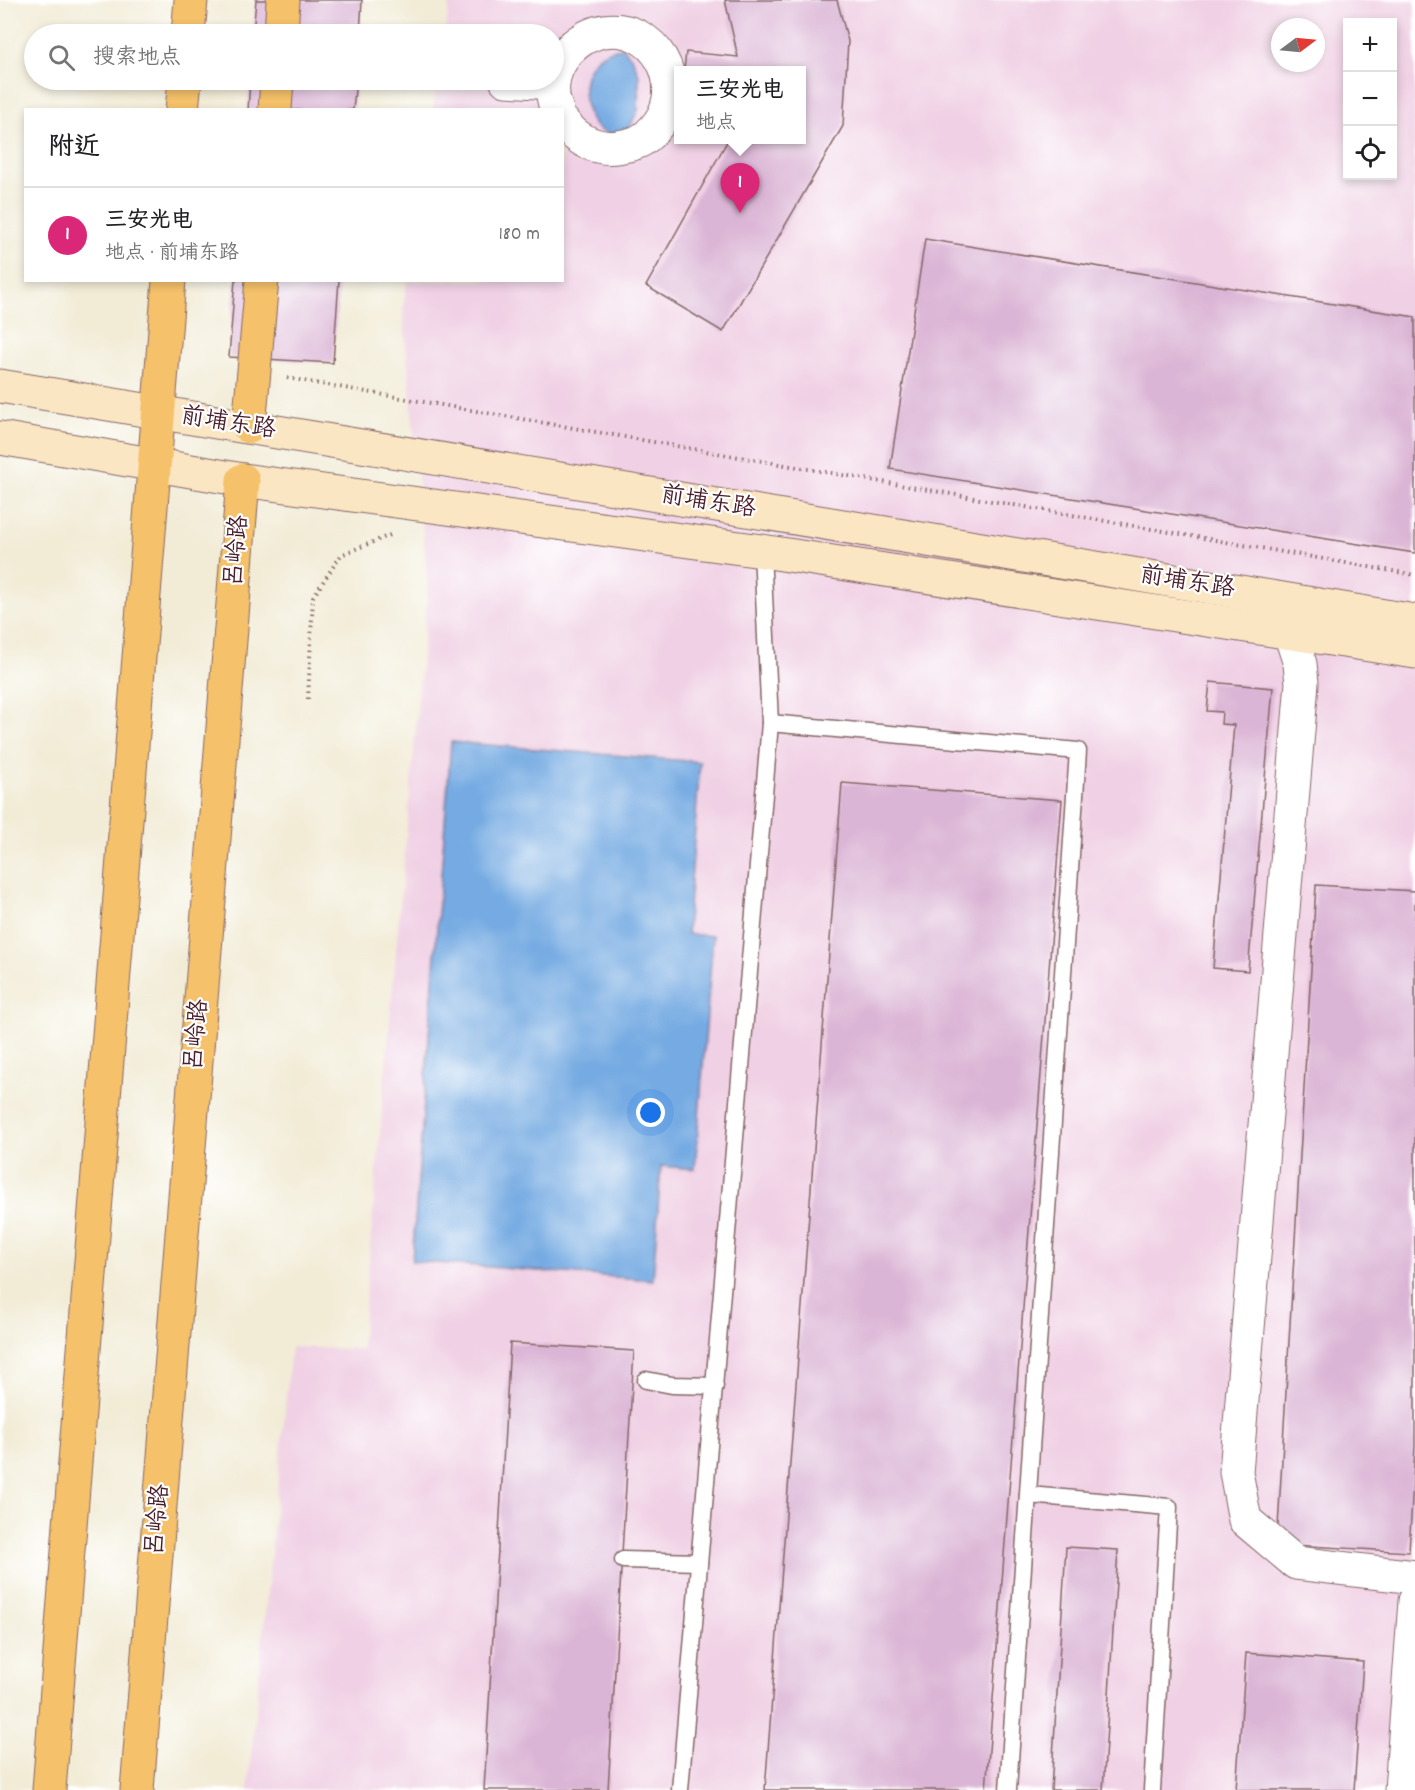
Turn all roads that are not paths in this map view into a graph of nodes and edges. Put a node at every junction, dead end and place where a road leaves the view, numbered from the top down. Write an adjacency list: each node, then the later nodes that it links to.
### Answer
1 (191, 0): 3 (main road)
2 (283, 0): 4 (main road)
3 (189, 24)
4 (282, 24)
5 (564, 54): 12 (street)
6 (184, 90): 10 (main road)
7 (276, 90): 11 (main road)
8 (537, 90): 9 (street)
9 (555, 96)
10 (182, 108)
11 (275, 108)
12 (564, 123)
13 (169, 282): 16 (main road)
14 (262, 282): 17 (main road, 吕岭路)
15 (0, 386): 16 (main road, 前埔东路)
16 (159, 412): 17 (main road, 前埔东路); 19 (main road)
17 (249, 427): 20 (main road, 吕岭路); 22 (main road, 前埔东路)
18 (0, 438): 19 (main road, 前埔东路)
19 (154, 464): 20 (main road, 前埔东路); 33 (main road)
20 (243, 480): 21 (main road, 前埔东路); 34 (main road, 吕岭路)
21 (762, 551): 23 (main road, 前埔东路); 25 (lane)
22 (1415, 621)
23 (1290, 633): 24 (main road, 前埔东路); 31 (street)
24 (1415, 652)
25 (770, 723): 27 (lane); 28 (lane)
26 (646, 1380): 27 (lane)
27 (715, 1386): 30 (lane)
28 (1028, 1496): 36 (lane); 37 (lane)
29 (623, 1560): 30 (lane)
30 (699, 1563): 35 (lane)
31 (1415, 1577)
32 (1415, 1601): 38 (street)
33 (49, 1790)
34 (137, 1790)
35 (680, 1790)
36 (1008, 1790)
37 (1152, 1790)
38 (1401, 1790)

